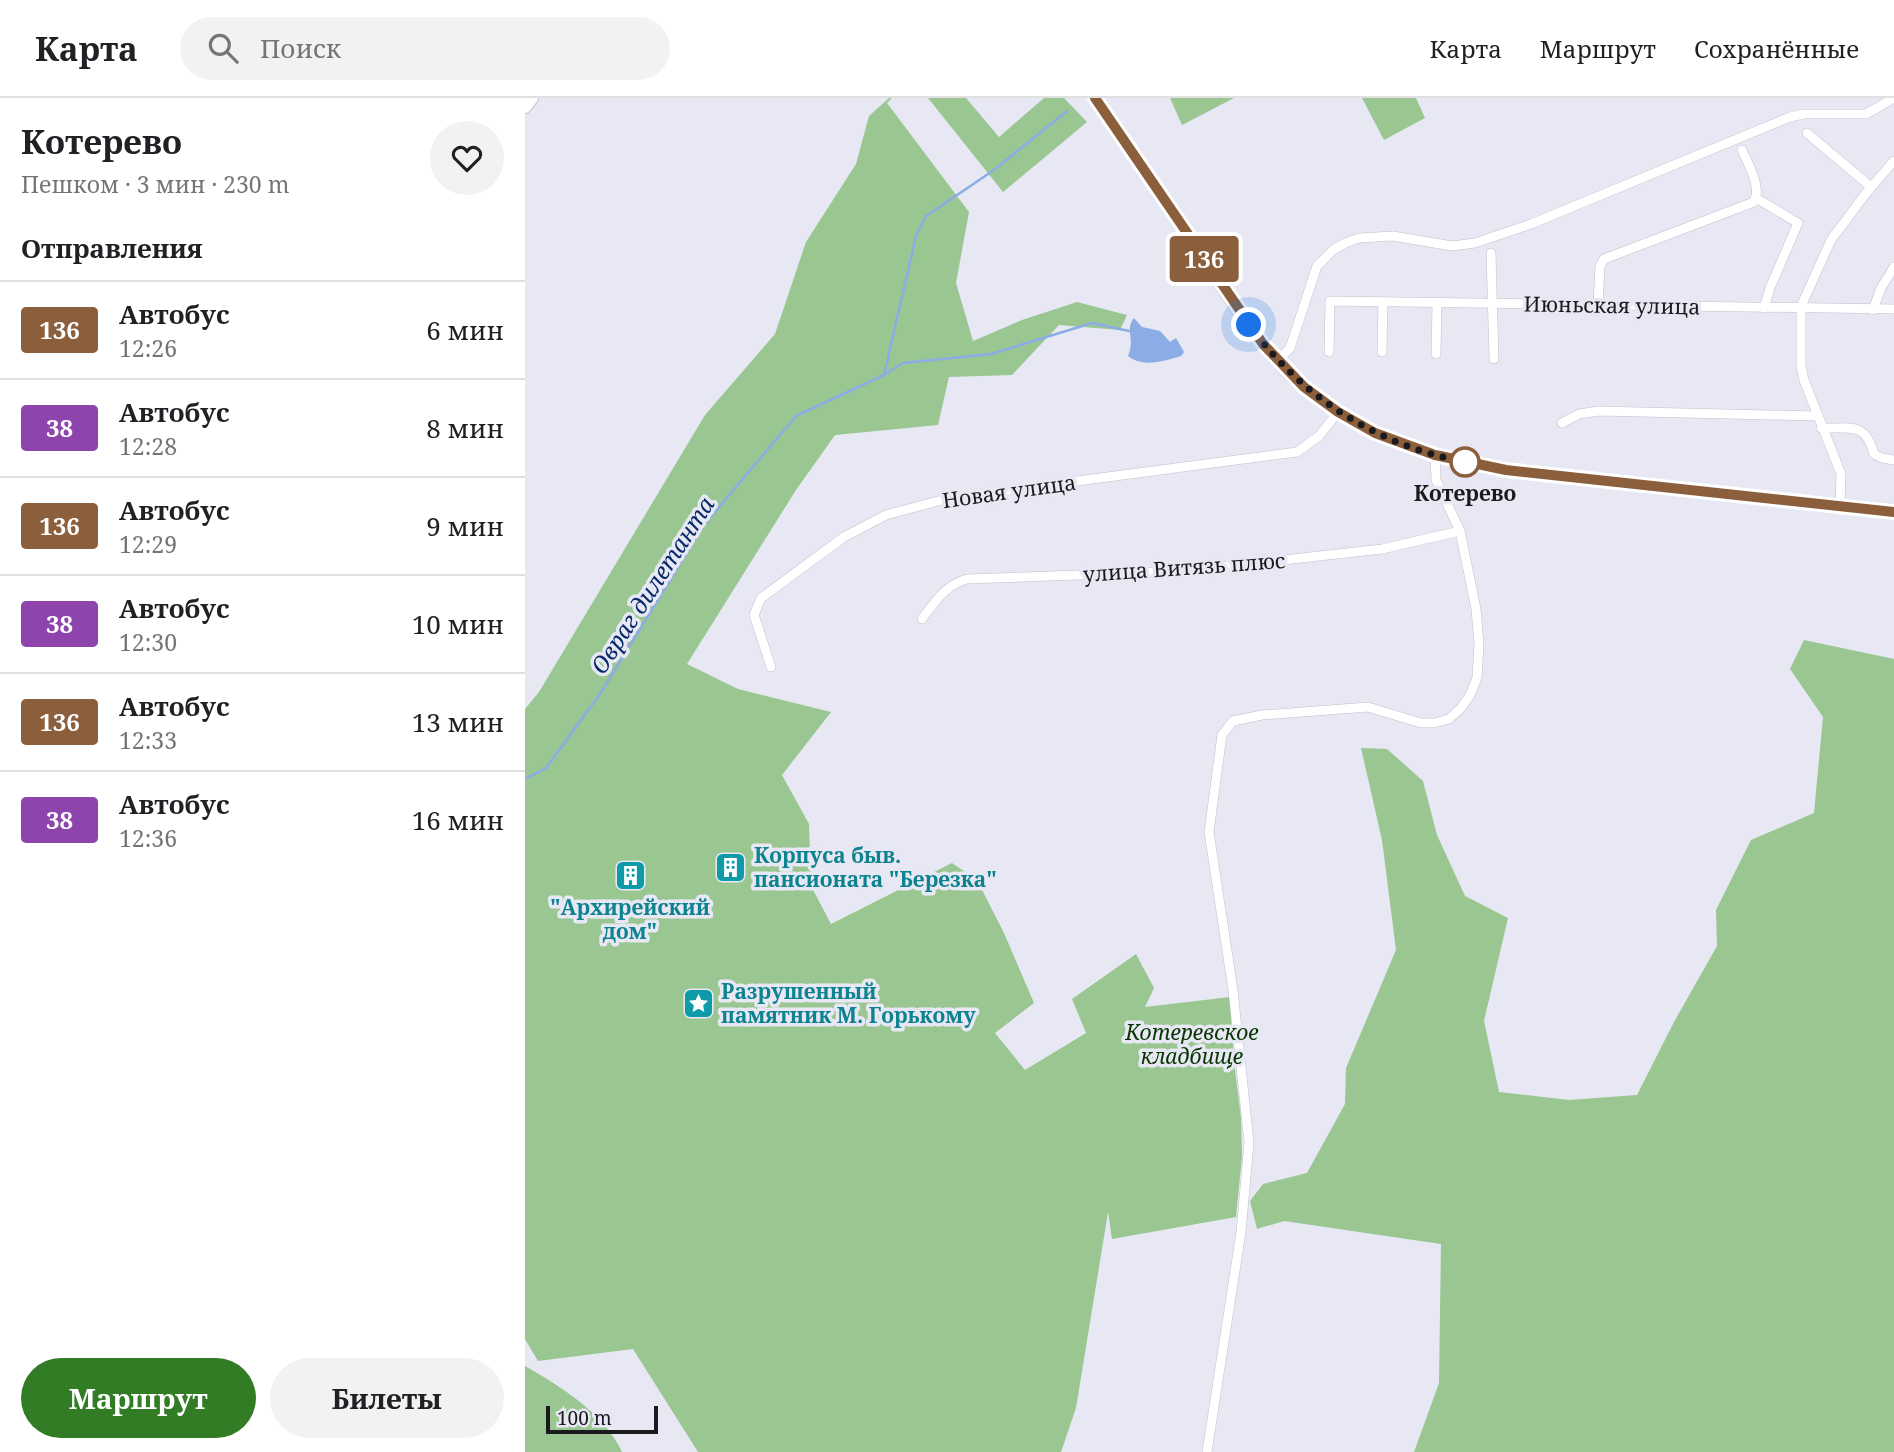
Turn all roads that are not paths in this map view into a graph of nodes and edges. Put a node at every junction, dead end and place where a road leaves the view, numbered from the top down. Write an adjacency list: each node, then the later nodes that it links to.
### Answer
1 (532, 98): 4 (main road)
2 (1095, 98): 24 (main road)
3 (1894, 98): 24 (street)
4 (525, 107)
5 (1807, 133): 8 (street)
6 (1742, 150): 9 (street)
7 (1894, 161): 8 (street)
8 (1871, 187): 18 (street)
9 (1756, 198): 15 (street); 16 (street)
10 (1491, 253): 14 (street)
11 (1894, 267): 19 (street)
12 (1383, 302): 13 (street, Июньская улица); 20 (street, Июньская улица); 21 (street)
13 (1437, 302): 14 (street, Июньская улица); 22 (street)
14 (1493, 303): 15 (street, Июньская улица); 23 (street)
15 (1598, 304): 16 (street, Июньская улица)
16 (1764, 309): 18 (street, Июньская улица)
17 (1894, 309): 19 (street, Июньская улица)
18 (1801, 310): 19 (street, Июньская улица); 26 (street)
19 (1873, 310)
20 (1329, 352)
21 (1382, 352)
22 (1436, 354)
23 (1494, 359)
24 (1277, 361): 25 (main road)
25 (1338, 412): 29 (main road); 35 (street, Новая улица)
26 (1817, 416): 27 (street); 28 (street)
27 (1562, 423)
28 (1821, 428): 30 (street); 31 (street)
29 (1435, 455): 31 (main road); 33 (street)
30 (1894, 460)
31 (1840, 506): 32 (main road)
32 (1894, 512)
33 (1460, 531): 34 (street, улица Витязь плюс); 36 (street)
34 (922, 619)
35 (771, 667)
36 (1207, 1452)

